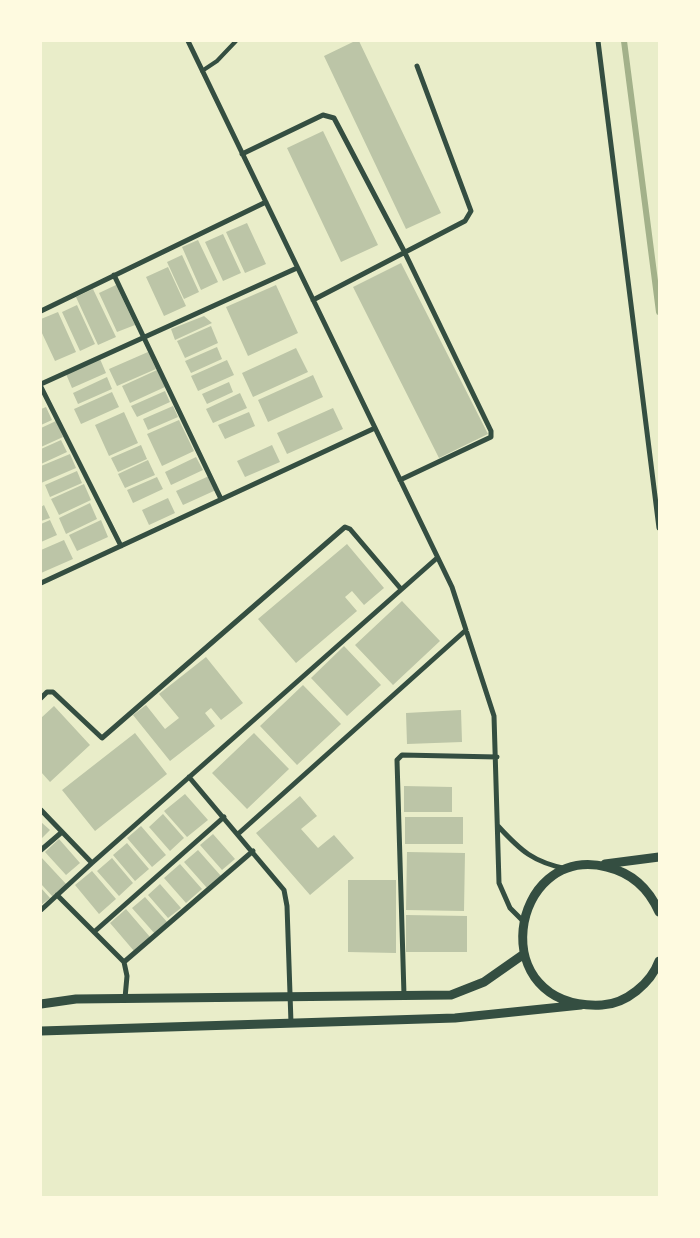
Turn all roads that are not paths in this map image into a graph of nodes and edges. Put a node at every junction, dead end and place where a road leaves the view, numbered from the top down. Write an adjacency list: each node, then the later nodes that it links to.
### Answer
1 (188, 41): 5 (street)
2 (236, 41): 5 (lane)
3 (598, 41): 18 (street)
4 (416, 66): 8 (street)
5 (202, 71): 6 (street)
6 (242, 154): 7 (street); 8 (street)
7 (266, 202): 9 (street); 10 (street)
8 (404, 251): 11 (street); 16 (street)
9 (297, 268): 11 (street); 13 (street)
10 (114, 275): 12 (street); 13 (street)
11 (313, 300): 15 (street)
12 (41, 310)
13 (144, 337): 14 (street); 17 (street)
14 (41, 385): 19 (street)
15 (375, 428): 16 (street); 17 (street)
16 (400, 480): 20 (street)
17 (221, 499): 19 (street)
18 (659, 528)
19 (121, 546): 21 (street)
20 (437, 558): 22 (street); 23 (street)
21 (41, 583)
22 (401, 588): 24 (street); 26 (street)
23 (466, 630): 25 (street); 31 (street)
24 (41, 698)
25 (496, 757): 29 (street); 46 (street)
26 (189, 777): 28 (street); 35 (street)
27 (41, 810): 30 (street)
28 (224, 817): 31 (street); 42 (street)
29 (498, 825): 37 (street); 41 (street)
30 (62, 832): 32 (street); 35 (street)
31 (238, 834): 33 (street)
32 (41, 850)
33 (253, 852): 44 (street); 47 (street)
34 (659, 858): 36 (street)
35 (92, 863): 38 (street)
36 (597, 864): 37 (street); 40 (street)
37 (568, 869): 41 (street)
38 (57, 895): 39 (street); 42 (street)
39 (41, 910)
40 (659, 912)
41 (523, 921): 43 (street)
42 (94, 932): 44 (street)
43 (524, 954): 46 (street); 50 (street)
44 (124, 962): 48 (street)
45 (659, 962): 50 (street)
46 (404, 995): 47 (street)
47 (290, 997): 48 (street); 51 (street)
48 (125, 998): 49 (street)
49 (41, 1004)
50 (581, 1005): 51 (street)
51 (291, 1022): 52 (street)
52 (41, 1031)

